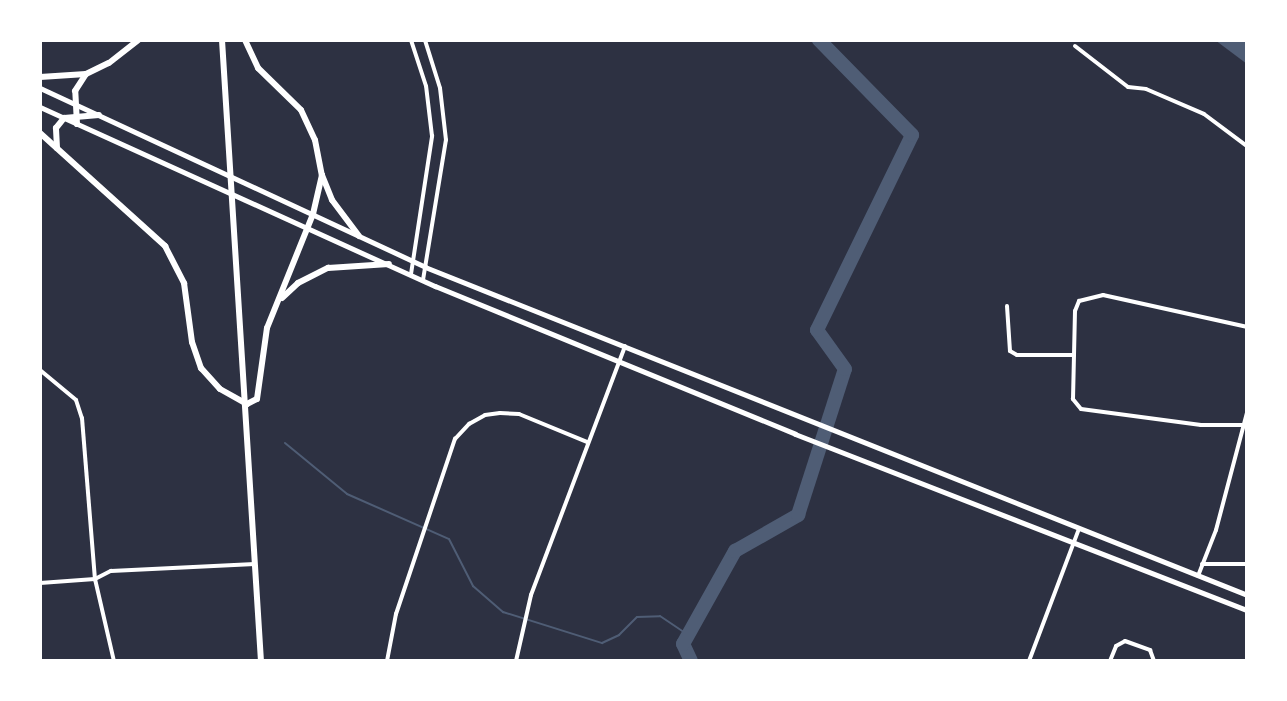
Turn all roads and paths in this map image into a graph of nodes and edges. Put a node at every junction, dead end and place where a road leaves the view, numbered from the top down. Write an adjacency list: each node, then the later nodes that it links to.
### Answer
1 (138, 40): 7 (main road)
2 (222, 40): 35 (main road)
3 (245, 40): 19 (main road)
4 (411, 40): 23 (street)
5 (425, 40): 25 (street)
6 (1075, 46): 17 (street)
7 (86, 74): 8 (main road); 10 (main road)
8 (40, 77)
9 (40, 88): 10 (main road)
10 (74, 103): 12 (main road); 13 (main road)
11 (40, 107): 14 (main road)
12 (75, 114): 13 (main road); 14 (main road); 15 (main road)
13 (99, 115): 20 (main road)
14 (64, 118): 15 (main road); 18 (main road)
15 (77, 124): 21 (main road)
16 (40, 133): 18 (main road)
17 (1247, 146)
18 (57, 148): 35 (main road)
19 (322, 175): 20 (main road); 22 (main road)
20 (313, 214): 21 (main road); 22 (main road)
21 (308, 227): 24 (main road); 28 (main road)
22 (359, 236): 23 (main road)
23 (412, 261): 25 (main road); 26 (street)
24 (389, 264): 26 (main road); 28 (main road)
25 (425, 267): 27 (street); 31 (main road)
26 (411, 274): 27 (main road)
27 (423, 280): 33 (main road)
28 (276, 304): 35 (main road)
29 (1007, 306): 32 (street)
30 (1247, 327): 32 (street)
31 (625, 346): 33 (street); 39 (main road)
32 (1074, 355): 37 (street)
33 (619, 360): 38 (street); 40 (main road)
34 (40, 370): 45 (street)
35 (247, 404): 41 (main road)
36 (1247, 413): 37 (street)
37 (1244, 425): 42 (street)
38 (587, 442): 51 (street); 52 (street)
39 (1079, 529): 40 (street); 44 (main road)
40 (1074, 542): 48 (main road); 53 (street)
41 (256, 564): 45 (street); 50 (main road)
42 (1202, 564): 43 (street); 44 (street)
43 (1247, 564)
44 (1198, 576): 47 (main road)
45 (95, 579): 46 (street); 49 (street)
46 (40, 583)
47 (1247, 595)
48 (1247, 610)
49 (114, 661)
50 (261, 661)
51 (387, 661)
52 (516, 661)
53 (1029, 661)
54 (1110, 661): 55 (street)
55 (1154, 661)

